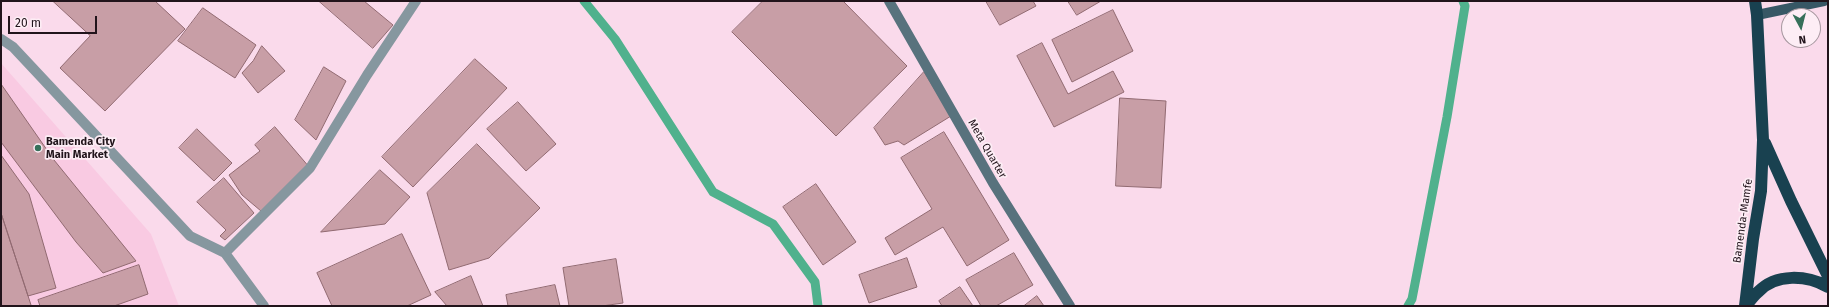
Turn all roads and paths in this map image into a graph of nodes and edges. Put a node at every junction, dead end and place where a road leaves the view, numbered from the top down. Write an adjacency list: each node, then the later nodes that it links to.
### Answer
1 (416, 1): 8 (street)
2 (889, 1): 12 (main road, Meta Quarter)
3 (1755, 1): 5 (highway, Bamenda-Mamfe)
4 (1824, 1): 5 (main road)
5 (1758, 15): 7 (highway, Bamenda-Mamfe)
6 (1, 39): 8 (street)
7 (1763, 140): 9 (highway, Bamenda-Mamfe); 13 (highway, Bamenda-Mamfe)
8 (225, 253): 11 (street)
9 (1828, 276)
10 (1828, 287): 13 (highway)
11 (264, 306)
12 (1070, 306)
13 (1745, 306)

